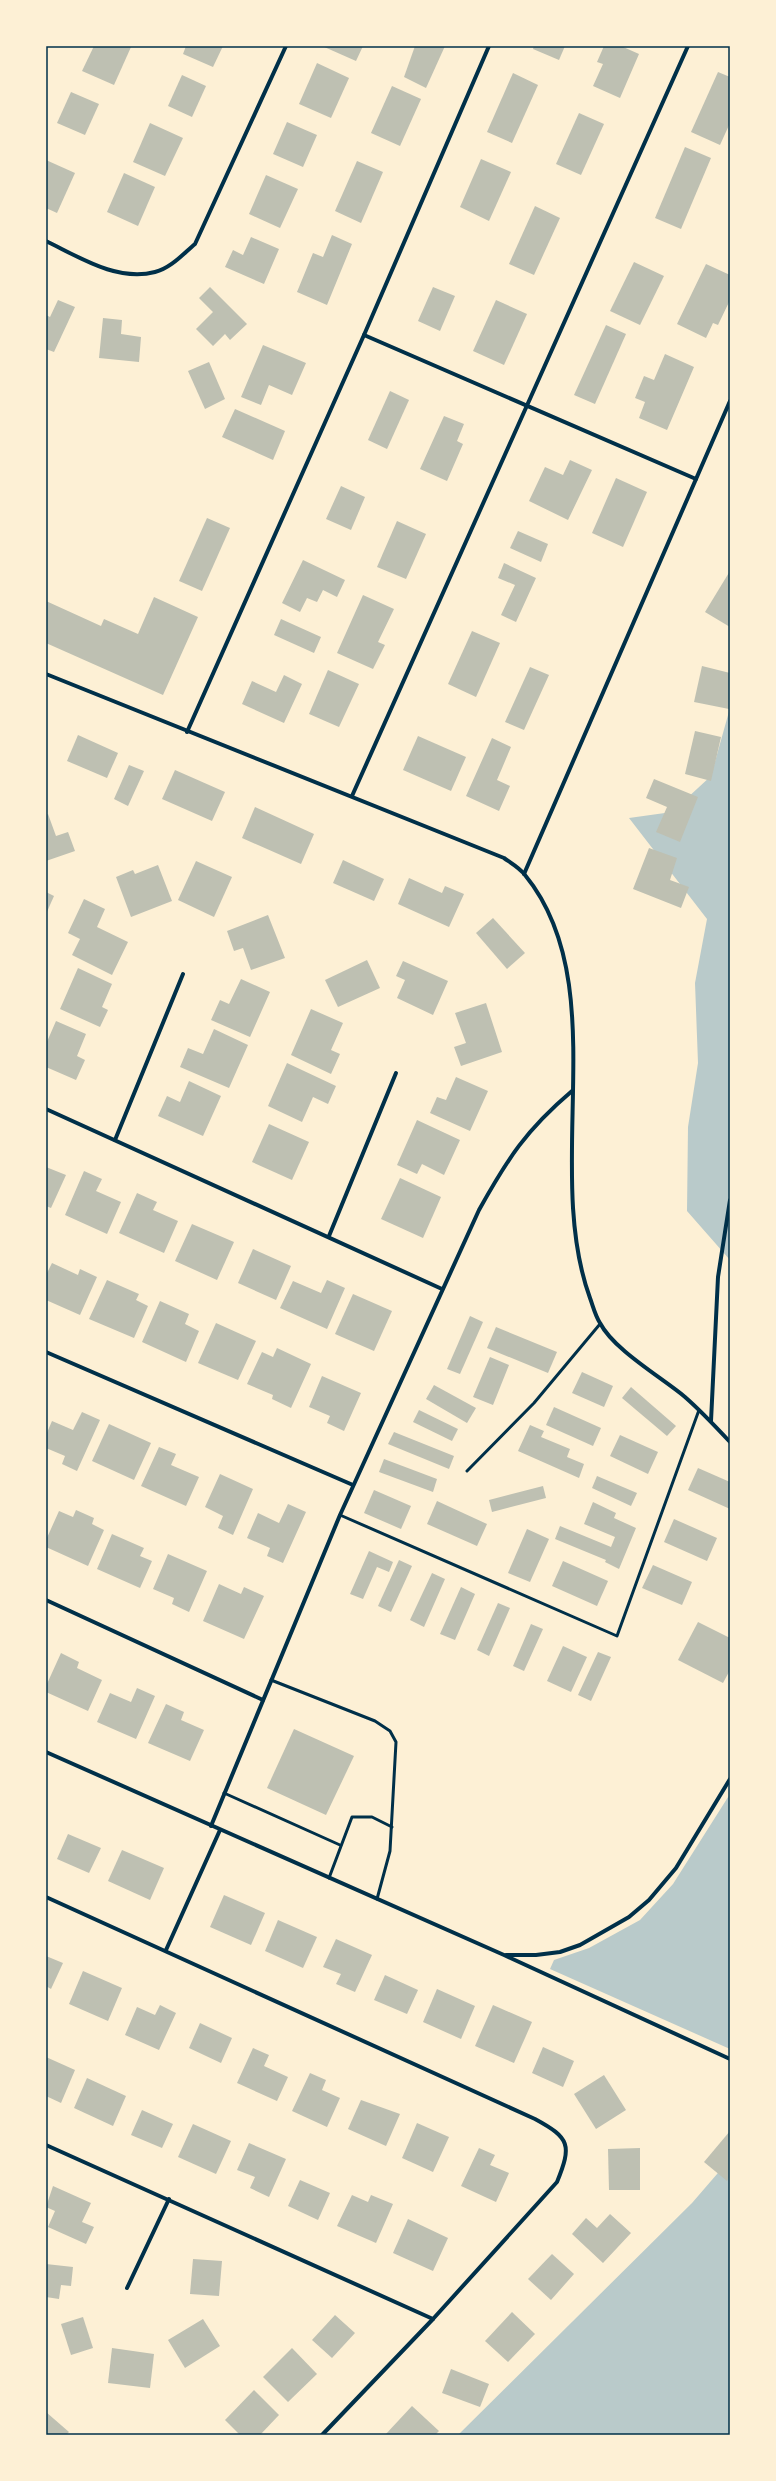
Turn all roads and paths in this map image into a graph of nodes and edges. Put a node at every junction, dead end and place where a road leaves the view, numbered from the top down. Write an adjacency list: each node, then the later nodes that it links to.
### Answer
1 (286, 46): 4 (street)
2 (489, 46): 5 (street)
3 (688, 46): 7 (street)
4 (46, 241)
5 (364, 335): 7 (street); 10 (street)
6 (730, 401): 8 (street)
7 (526, 407): 8 (street); 11 (street)
8 (696, 478): 12 (street)
9 (46, 674): 10 (street)
10 (187, 732): 11 (street)
11 (352, 796): 12 (street)
12 (524, 874): 15 (street)
13 (183, 974): 17 (street)
14 (396, 1073): 19 (street)
15 (572, 1091): 20 (street); 21 (street)
16 (46, 1110): 17 (street)
17 (115, 1140): 19 (street)
18 (730, 1200): 24 (street)
19 (329, 1236): 20 (street)
20 (442, 1289): 27 (street)
21 (600, 1324): 23 (street); 26 (lane)
22 (46, 1352): 27 (street)
23 (698, 1410): 24 (street); 28 (lane)
24 (711, 1421): 25 (street)
25 (730, 1442)
26 (467, 1471)
27 (354, 1485): 28 (street)
28 (340, 1515): 30 (street)
29 (46, 1600): 31 (street)
30 (271, 1680): 31 (street); 36 (lane)
31 (263, 1700): 34 (street)
32 (46, 1752): 35 (street)
33 (730, 1779): 43 (street)
34 (224, 1793): 35 (street); 38 (lane)
35 (211, 1826): 37 (street)
36 (392, 1827): 38 (lane); 41 (lane)
37 (220, 1830): 39 (street); 42 (street)
38 (340, 1845): 39 (lane)
39 (329, 1878): 41 (street)
40 (46, 1897): 42 (street)
41 (377, 1899): 43 (street)
42 (166, 1950): 48 (street)
43 (504, 1955): 44 (street)
44 (730, 2059)
45 (46, 2145): 46 (street)
46 (169, 2199): 47 (street); 48 (street)
47 (127, 2288)
48 (433, 2319): 49 (street)
49 (322, 2435)

